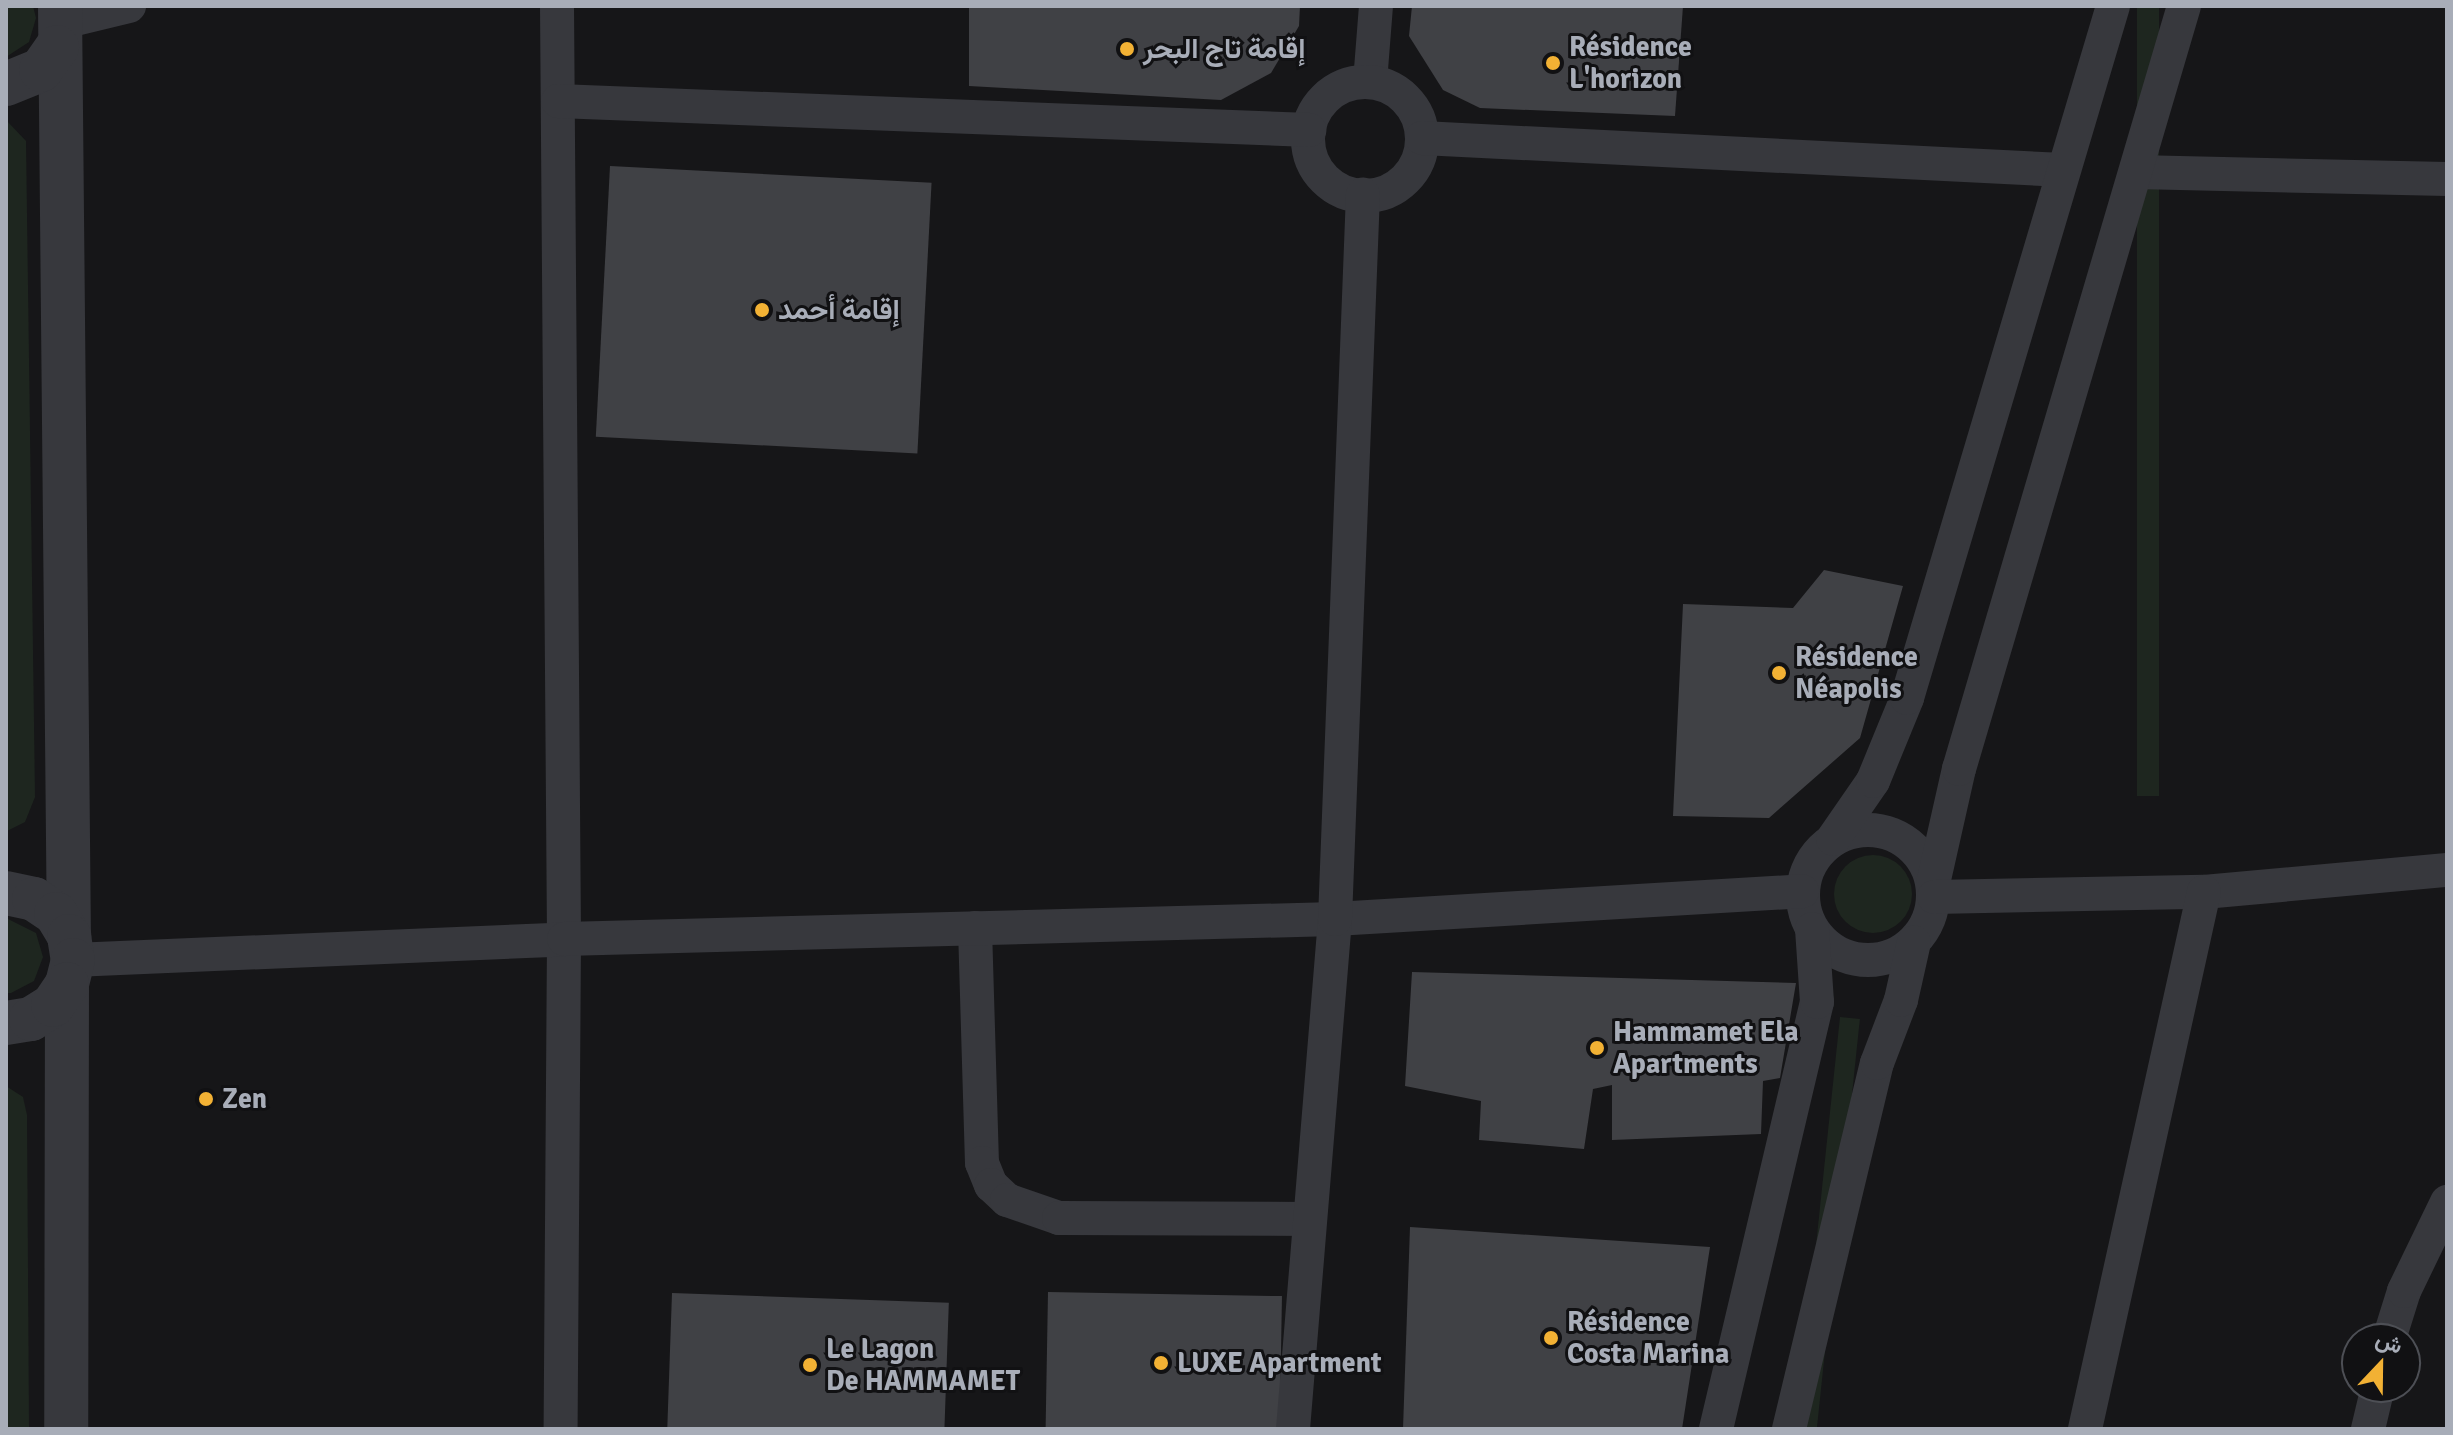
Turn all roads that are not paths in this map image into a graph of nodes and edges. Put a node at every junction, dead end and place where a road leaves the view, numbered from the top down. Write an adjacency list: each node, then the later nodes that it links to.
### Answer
1 (129, 6): 6 (street)
2 (557, 6): 9 (street)
3 (1376, 6): 7 (street)
4 (2113, 6): 12 (street)
5 (2184, 6): 14 (street)
6 (60, 25): 8 (street); 27 (street)
7 (1370, 82): 10 (street); 11 (street)
8 (6, 84)
9 (558, 101): 10 (street); 25 (street)
10 (1309, 130): 15 (street)
11 (1422, 138): 12 (street); 15 (street)
12 (2063, 170): 16 (street)
13 (2445, 171): 14 (street)
14 (2136, 172): 19 (street)
15 (1363, 195): 22 (street)
16 (1833, 839): 18 (street); 19 (street)
17 (2447, 870): 20 (street)
18 (1802, 891): 22 (street); 24 (street)
19 (1933, 891): 20 (street); 26 (street)
20 (2204, 892): 38 (street)
21 (6, 893): 27 (street)
22 (1335, 919): 23 (street); 30 (street)
23 (975, 928): 25 (street); 30 (street)
24 (1812, 929): 26 (street); 36 (street)
25 (564, 939): 27 (street); 34 (street)
26 (1914, 942): 37 (street)
27 (70, 960): 28 (street); 33 (street)
28 (6, 1023)
29 (2447, 1202): 31 (street)
30 (1310, 1219): 35 (street)
31 (2394, 1323)
32 (2374, 1403): 39 (street)
33 (66, 1429)
34 (561, 1429)
35 (1293, 1429)
36 (1716, 1429)
37 (1789, 1429)
38 (2085, 1429)
39 (2368, 1429)

